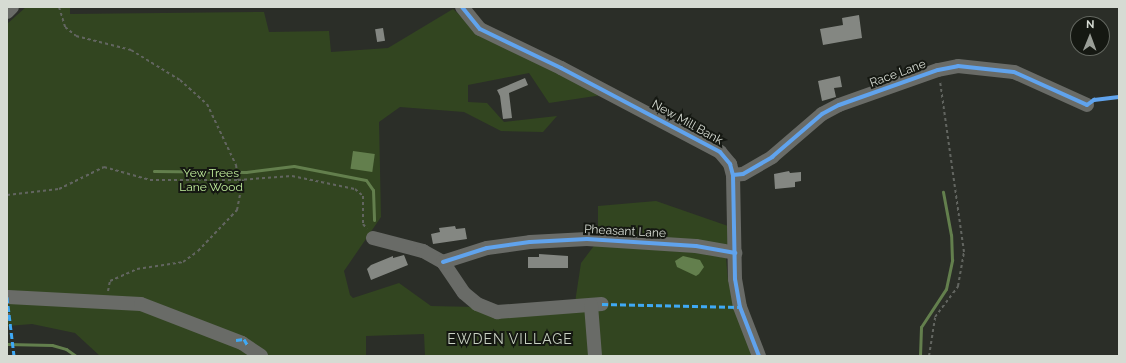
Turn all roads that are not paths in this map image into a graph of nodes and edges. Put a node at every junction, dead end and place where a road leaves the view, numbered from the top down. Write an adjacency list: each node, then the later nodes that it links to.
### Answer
1 (12, 7): 3 (street)
2 (462, 7): 5 (street, New Mill Bank)
3 (7, 12)
4 (1087, 105): 5 (street, Race Lane)
5 (733, 175): 7 (street, New Mill Bank)
6 (373, 238): 8 (street)
7 (735, 253): 8 (street, Pheasant Lane); 12 (street, New Mill Bank)
8 (443, 262): 11 (street)
9 (8, 297): 10 (street)
10 (261, 356)
11 (595, 356)
12 (759, 356)

